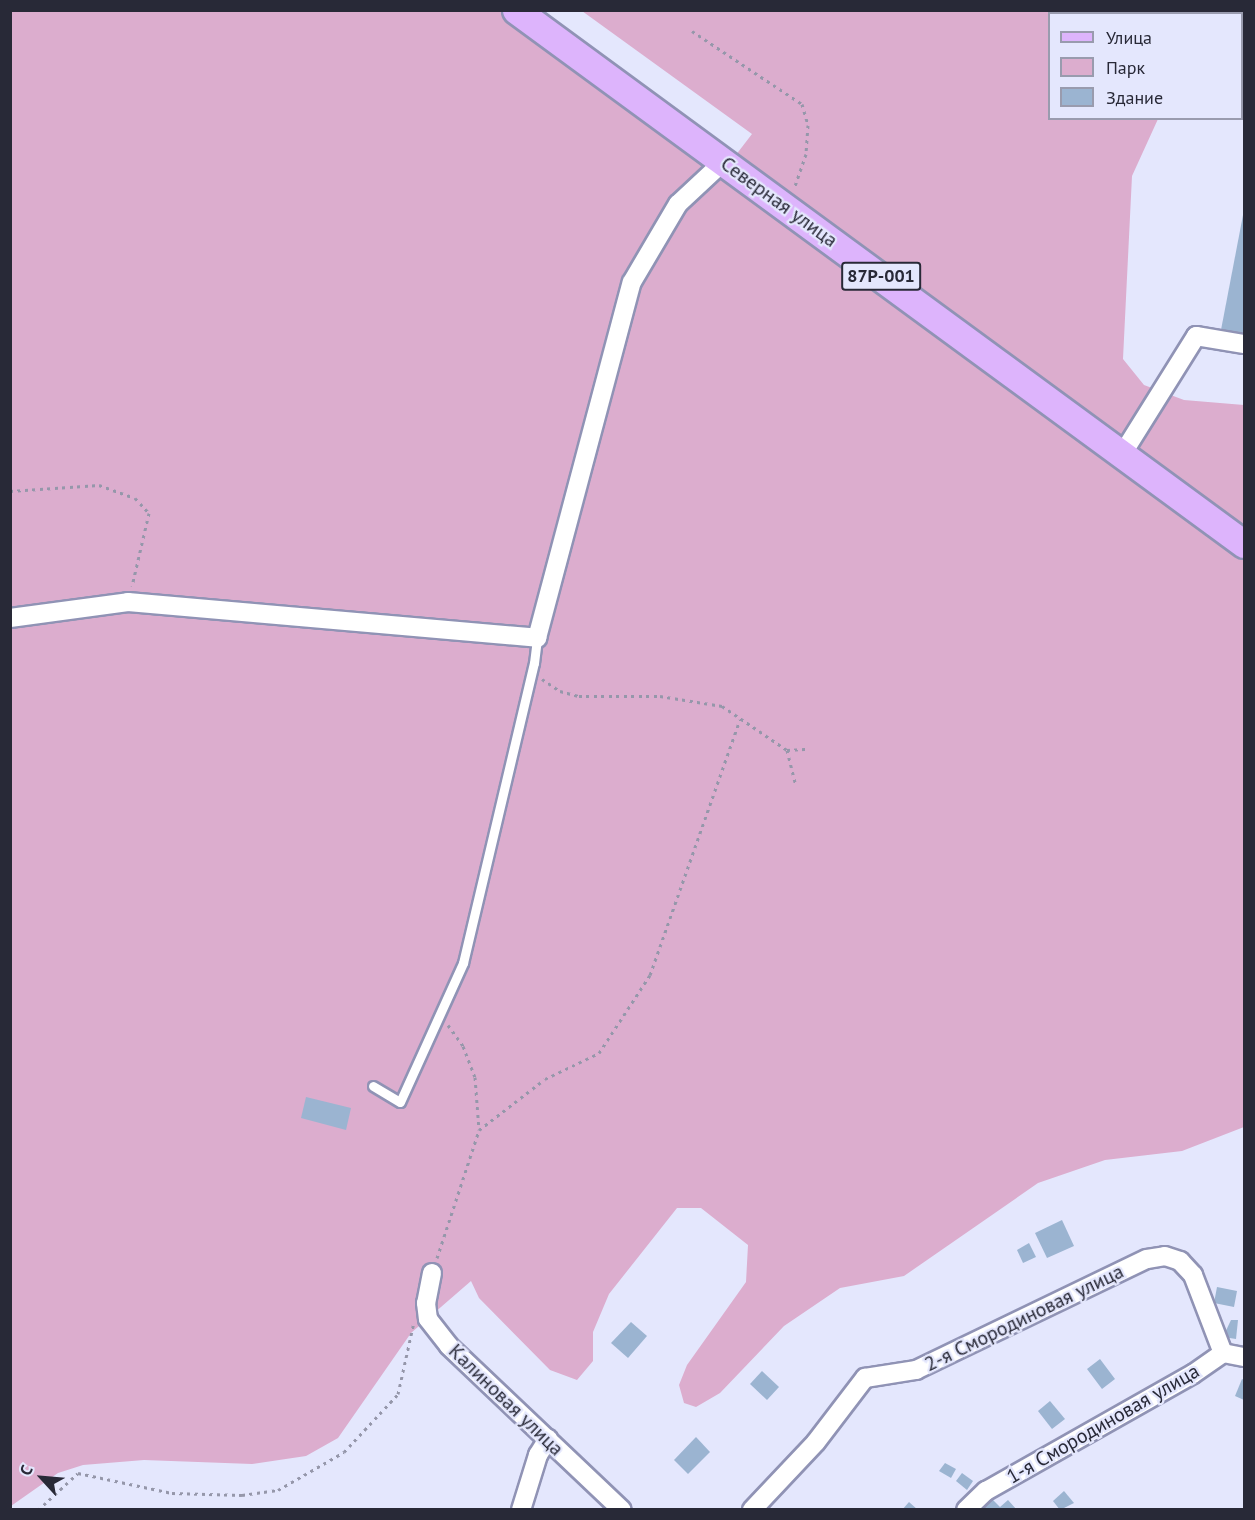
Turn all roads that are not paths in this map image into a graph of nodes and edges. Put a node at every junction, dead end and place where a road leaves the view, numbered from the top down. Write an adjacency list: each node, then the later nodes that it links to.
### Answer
1 (516, 10): 2 (main road, Северная улица / 87Р-001)
2 (723, 162): 4 (main road, Северная улица / 87Р-001); 7 (street)
3 (1245, 344): 4 (street)
4 (1123, 453): 5 (main road, Северная улица / 87Р-001)
5 (1245, 544)
6 (10, 618): 7 (street)
7 (537, 638): 8 (lane)
8 (373, 1086)
9 (432, 1273): 12 (street, Калиновая улица)
10 (1223, 1353): 11 (street); 15 (street, 2-я Смородиновая улица); 16 (street, 1-я Смородиновая улица)
11 (1245, 1357)
12 (548, 1439): 13 (street); 14 (street, Калиновая улица)
13 (521, 1509)
14 (622, 1509)
15 (752, 1509)
16 (966, 1509)

